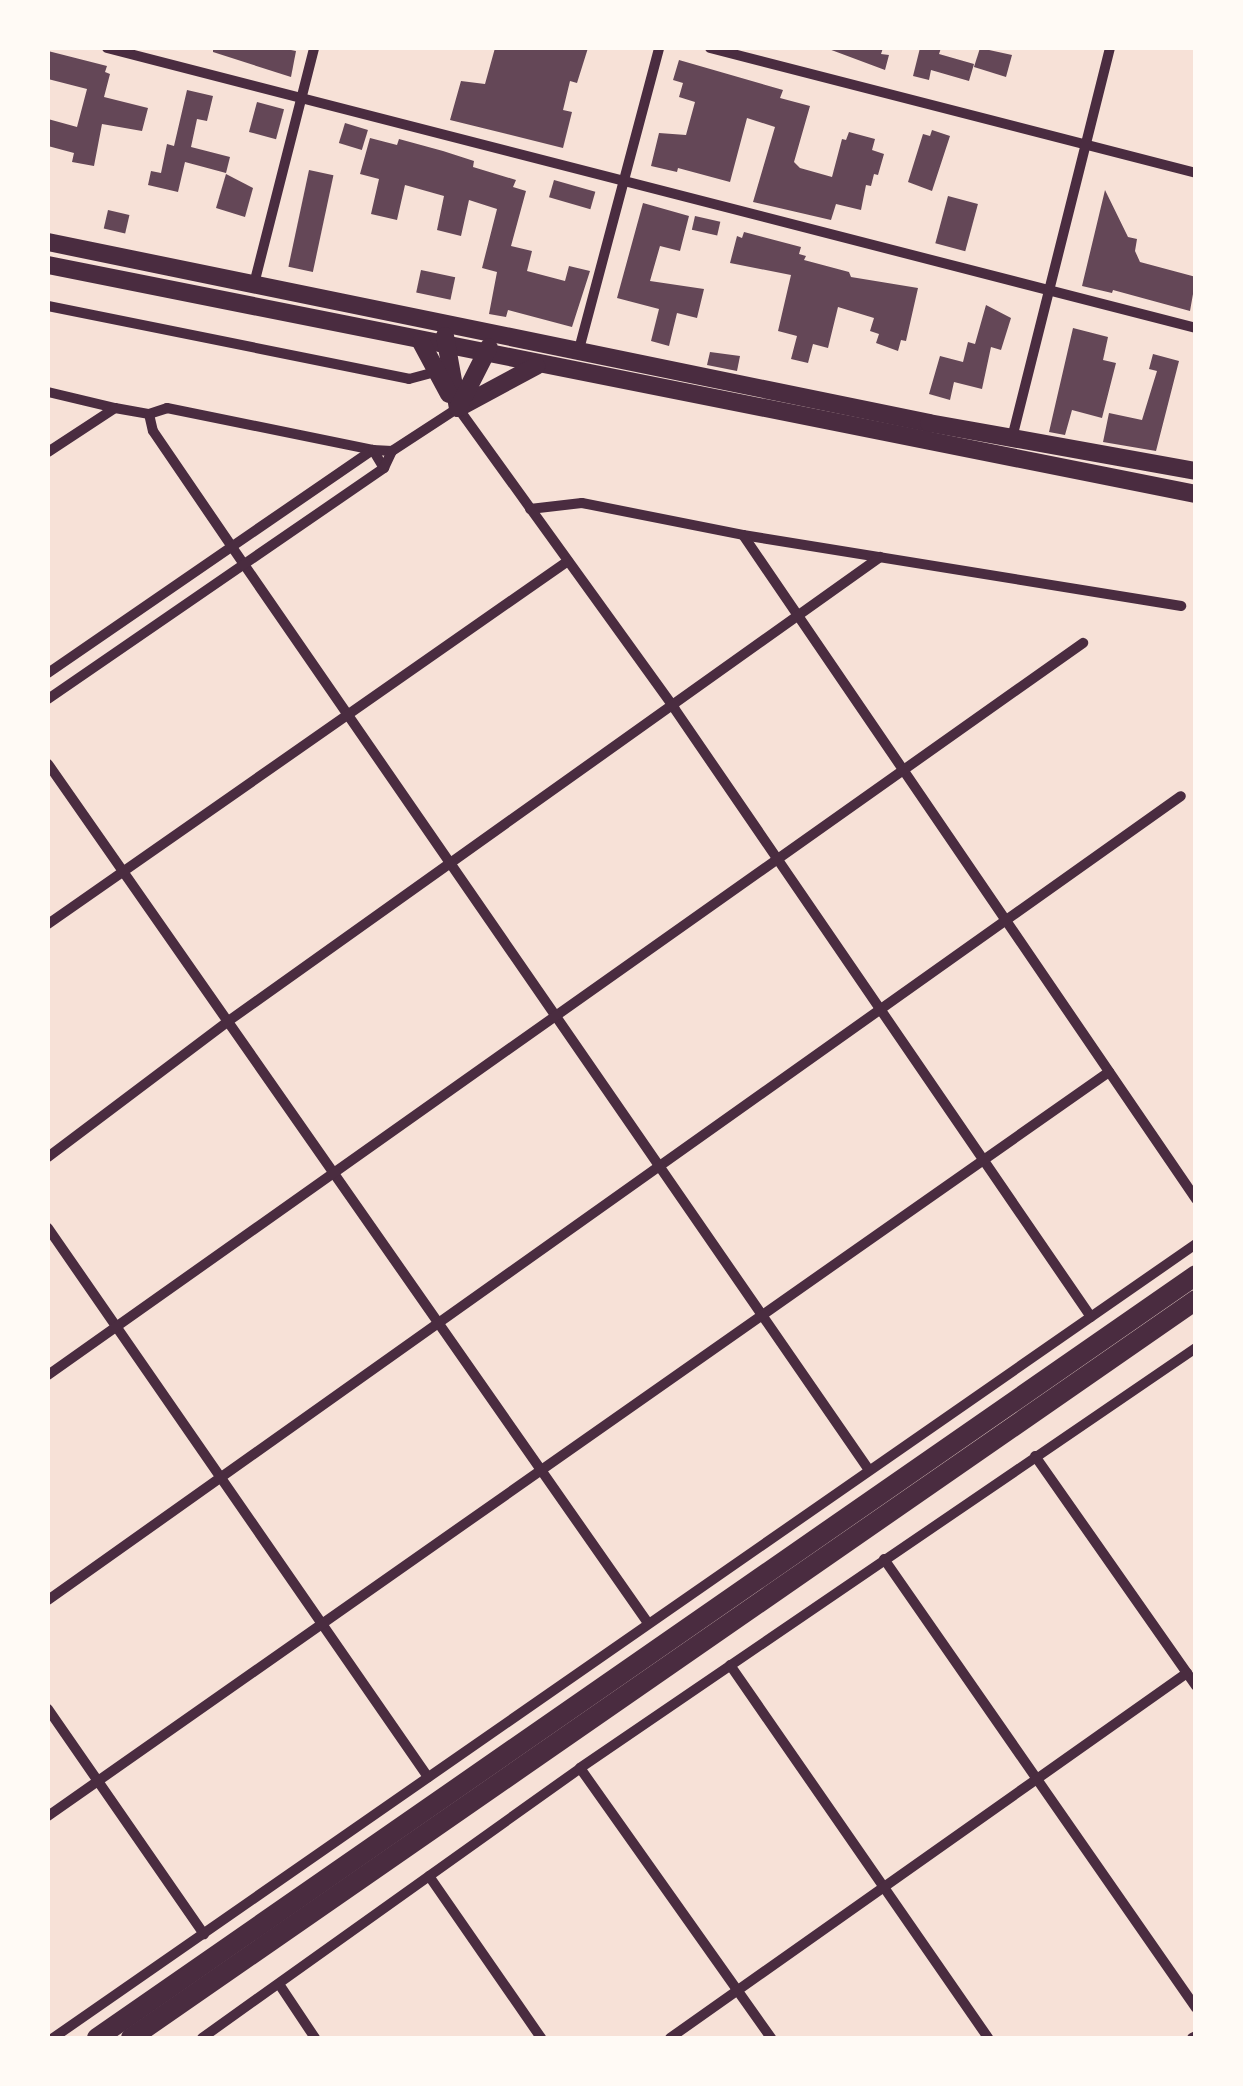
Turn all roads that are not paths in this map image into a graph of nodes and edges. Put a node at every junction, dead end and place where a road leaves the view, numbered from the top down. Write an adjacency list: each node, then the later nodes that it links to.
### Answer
1 (107, 48): 6 (street)
2 (314, 48): 6 (street)
3 (659, 48): 9 (street)
4 (710, 48): 7 (street)
5 (1110, 48): 7 (street)
6 (302, 97): 9 (street); 12 (street)
7 (1086, 144): 8 (street); 13 (street)
8 (1196, 173)
9 (624, 180): 13 (street); 20 (street)
10 (48, 242): 12 (main road)
11 (48, 265): 18 (main road)
12 (254, 284): 15 (main road)
13 (1050, 290): 16 (street); 29 (street)
14 (48, 306): 23 (street)
15 (447, 323): 17 (main road); 19 (main road)
16 (1196, 328)
17 (491, 332): 20 (main road); 21 (main road)
18 (420, 342): 19 (main road); 23 (main road)
19 (444, 346): 21 (main road); 27 (main road)
20 (579, 349): 24 (street); 29 (main road)
21 (488, 356): 22 (main road); 27 (main road)
22 (537, 366): 24 (main road); 27 (main road)
23 (436, 372): 27 (main road)
24 (572, 373): 35 (main road)
25 (48, 392): 26 (street)
26 (115, 408): 28 (street); 32 (street)
27 (458, 408): 31 (street); 36 (street)
28 (149, 414): 30 (street); 38 (street)
29 (1012, 438): 34 (main road)
30 (373, 450): 31 (street); 33 (street); 38 (street)
31 (392, 451): 33 (street)
32 (48, 452)
33 (384, 468): 41 (street)
34 (1196, 471)
35 (1196, 494)
36 (530, 509): 37 (street); 40 (street)
37 (743, 535): 39 (street); 43 (street)
38 (232, 547): 41 (street); 45 (street)
39 (880, 557): 42 (street); 43 (street)
40 (568, 561): 47 (street); 48 (street)
41 (244, 564): 46 (street); 48 (street)
42 (1181, 606)
43 (800, 618): 47 (street); 50 (street)
44 (1083, 643): 50 (street)
45 (48, 672)
46 (48, 699)
47 (674, 708): 52 (street); 53 (street)
48 (348, 715): 53 (street); 54 (street)
49 (48, 764): 54 (street)
50 (903, 770): 52 (street); 55 (street)
51 (1181, 796): 55 (street)
52 (777, 858): 57 (street); 58 (street)
53 (451, 864): 58 (street); 59 (street)
54 (123, 872): 56 (street); 59 (street)
55 (1006, 921): 57 (street); 60 (street)
56 (48, 924)
57 (881, 1010): 62 (street); 63 (street)
58 (555, 1015): 63 (street); 64 (street)
59 (227, 1022): 61 (street); 64 (street)
60 (1109, 1072): 62 (street); 65 (street)
61 (48, 1157)
62 (984, 1160): 70 (street); 71 (street)
63 (660, 1168): 70 (street); 72 (street)
64 (332, 1173): 72 (street); 73 (street)
65 (1196, 1199)
66 (48, 1228): 73 (street)
67 (1196, 1244): 71 (street)
68 (1196, 1275): 100 (highway)
69 (1196, 1300): 101 (highway)
70 (762, 1315): 77 (street); 78 (street)
71 (1091, 1316): 77 (street)
72 (439, 1326): 78 (street); 79 (street)
73 (116, 1328): 75 (street); 79 (street)
74 (1196, 1348): 76 (street)
75 (48, 1375)
76 (1034, 1456): 80 (street); 85 (street)
77 (869, 1470): 83 (street)
78 (540, 1472): 82 (street); 83 (street)
79 (221, 1478): 81 (street); 82 (street)
80 (884, 1559): 84 (street); 90 (street)
81 (48, 1600)
82 (322, 1624): 89 (street); 91 (street)
83 (648, 1624): 89 (street)
84 (730, 1665): 88 (street); 94 (street)
85 (1186, 1673): 86 (street); 90 (street)
86 (1196, 1686)
87 (48, 1708): 91 (street)
88 (580, 1768): 93 (street); 97 (street)
89 (428, 1777): 95 (street)
90 (1036, 1779): 94 (street); 98 (street)
91 (98, 1781): 92 (street); 95 (street)
92 (48, 1816)
93 (429, 1876): 96 (street); 104 (street)
94 (882, 1888): 97 (street); 107 (street)
95 (204, 1934): 99 (street)
96 (279, 1984): 102 (street); 103 (street)
97 (738, 1991): 105 (street); 106 (street)
98 (1196, 2008)
99 (54, 2038)
100 (97, 2038)
101 (131, 2038)
102 (202, 2038)
103 (315, 2038)
104 (542, 2038)
105 (670, 2038)
106 (771, 2038)
107 (988, 2038)

